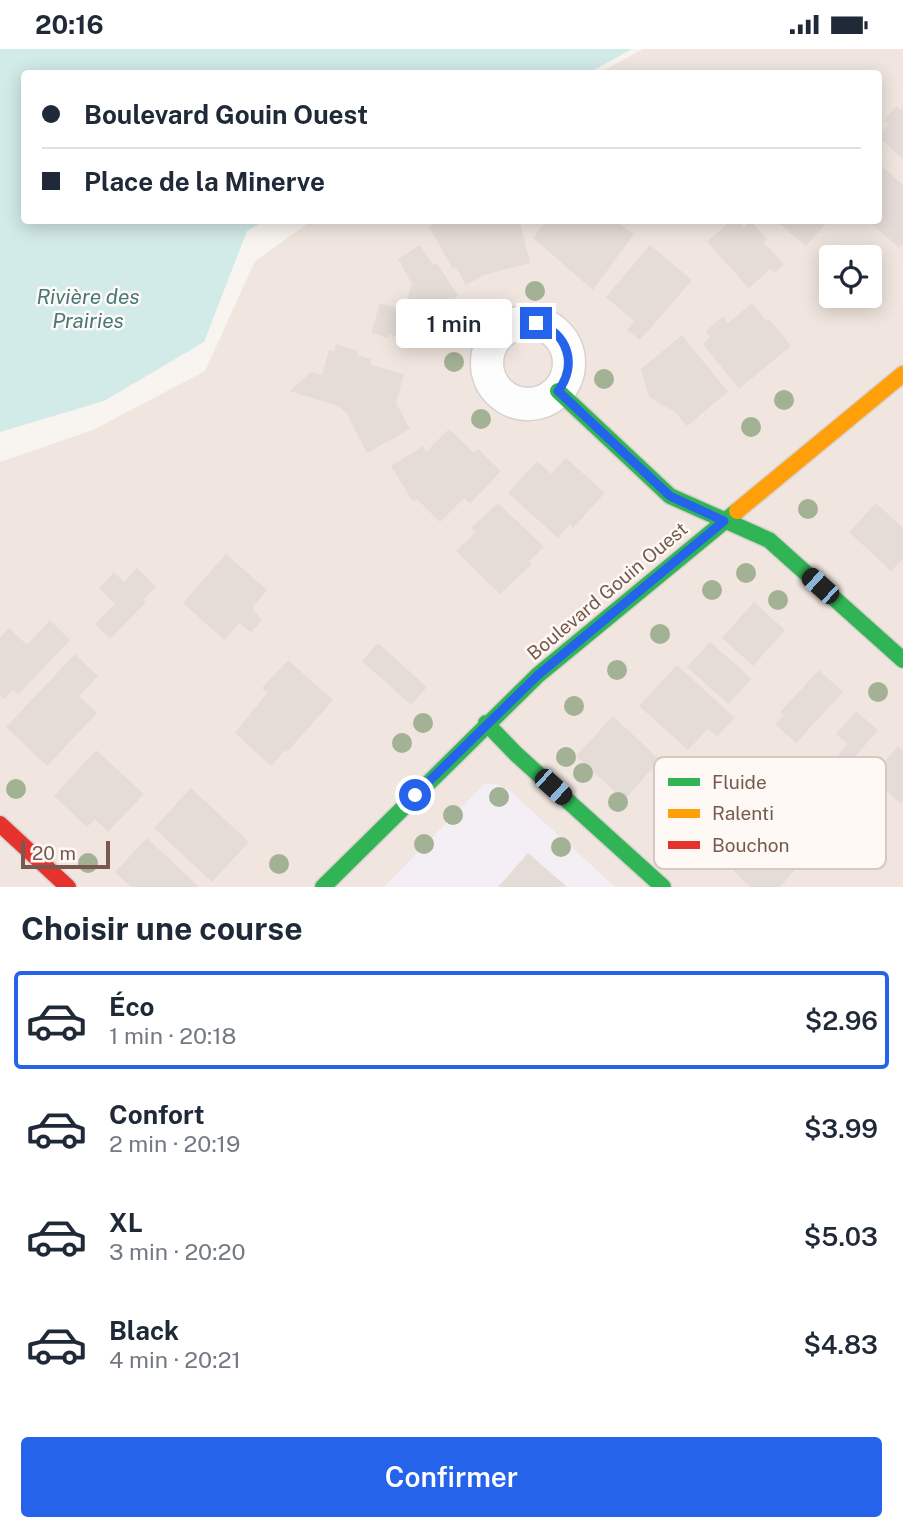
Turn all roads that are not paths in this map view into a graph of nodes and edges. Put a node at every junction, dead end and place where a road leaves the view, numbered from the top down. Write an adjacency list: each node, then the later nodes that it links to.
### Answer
1 (903, 374): 3 (street, Boulevard Gouin Ouest)
2 (558, 391): 3 (street)
3 (724, 521): 4 (street); 5 (street, Boulevard Gouin Ouest)
4 (903, 660)
5 (486, 723): 8 (street, Boulevard Gouin Ouest); 9 (street)
6 (0, 824): 7 (street)
7 (68, 887)
8 (323, 887)
9 (663, 887)

